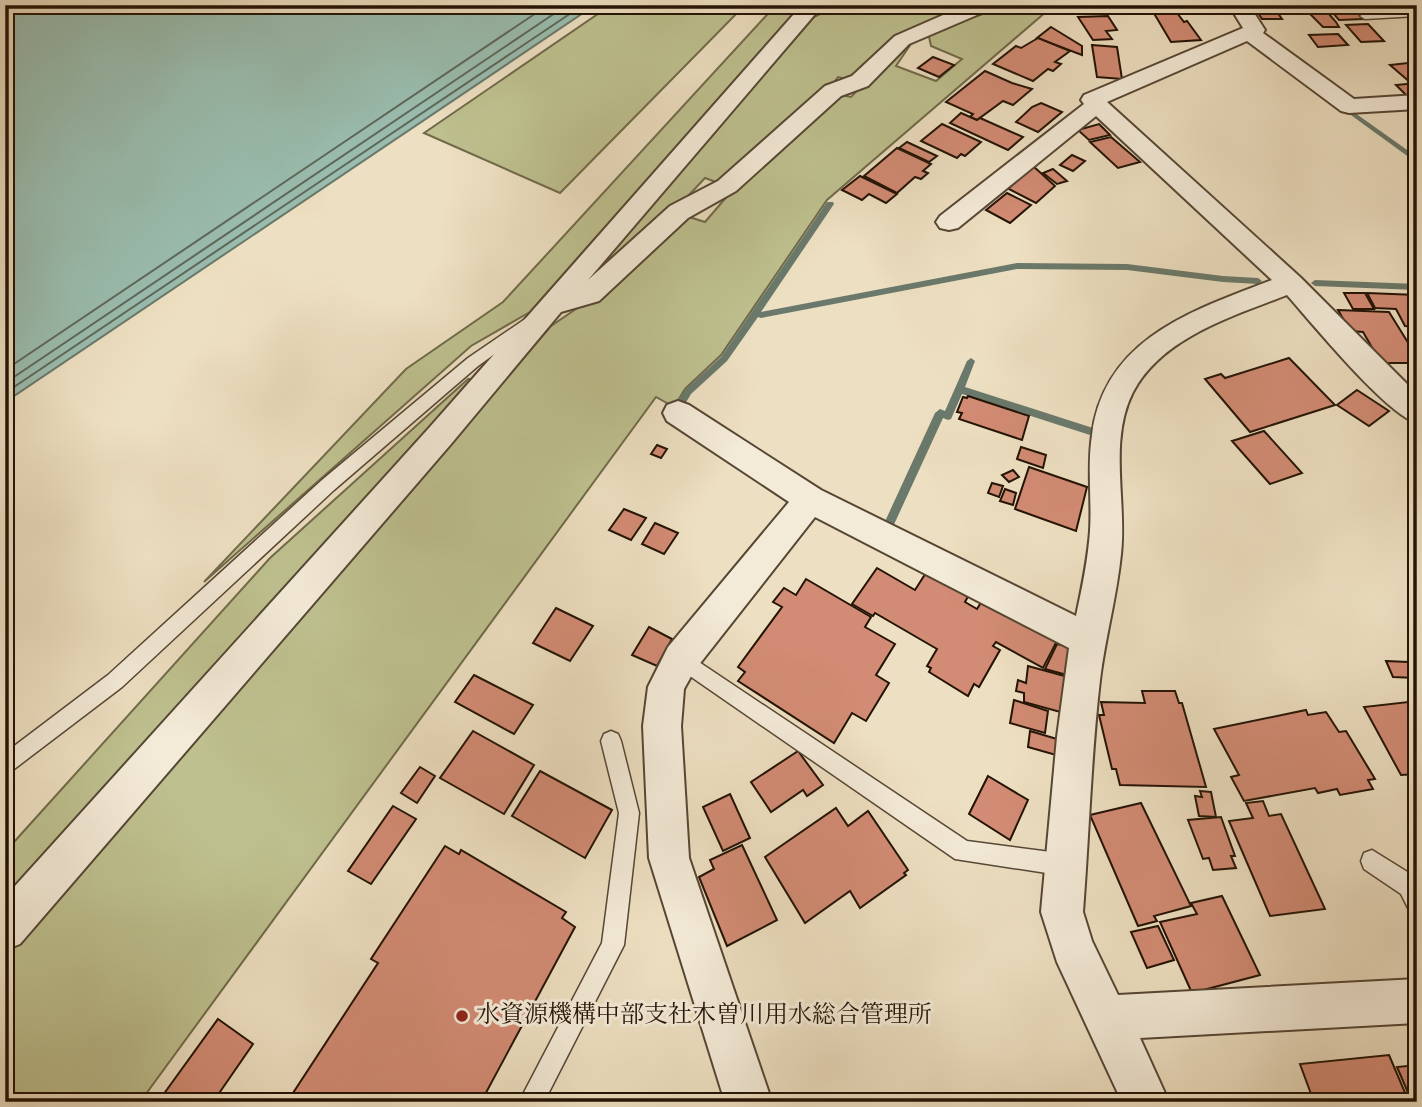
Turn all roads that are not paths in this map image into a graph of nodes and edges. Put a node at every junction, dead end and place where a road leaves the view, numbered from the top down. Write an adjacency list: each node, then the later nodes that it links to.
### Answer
1 (1239, 5): 6 (street)
2 (983, 6): 11 (street)
3 (814, 7): 11 (street)
4 (1417, 13): 5 (lane)
5 (1365, 16)
6 (1249, 33): 7 (street); 8 (street)
7 (1417, 102)
8 (1097, 104): 9 (street); 10 (street)
9 (949, 222)
10 (1291, 283): 12 (street); 15 (street)
11 (550, 306): 18 (lane); 22 (street)
12 (1417, 412)
13 (678, 413): 14 (street)
14 (810, 499): 15 (street); 16 (street)
15 (1087, 639): 20 (street)
16 (681, 659): 20 (lane); 26 (street)
17 (611, 741): 25 (lane)
18 (5, 766)
19 (1373, 861): 21 (lane)
20 (1066, 865): 24 (street)
21 (1417, 902)
22 (5, 929)
23 (1417, 1001): 24 (street)
24 (1104, 1018): 27 (street)
25 (531, 1102)
26 (749, 1102)
27 (1146, 1102)

